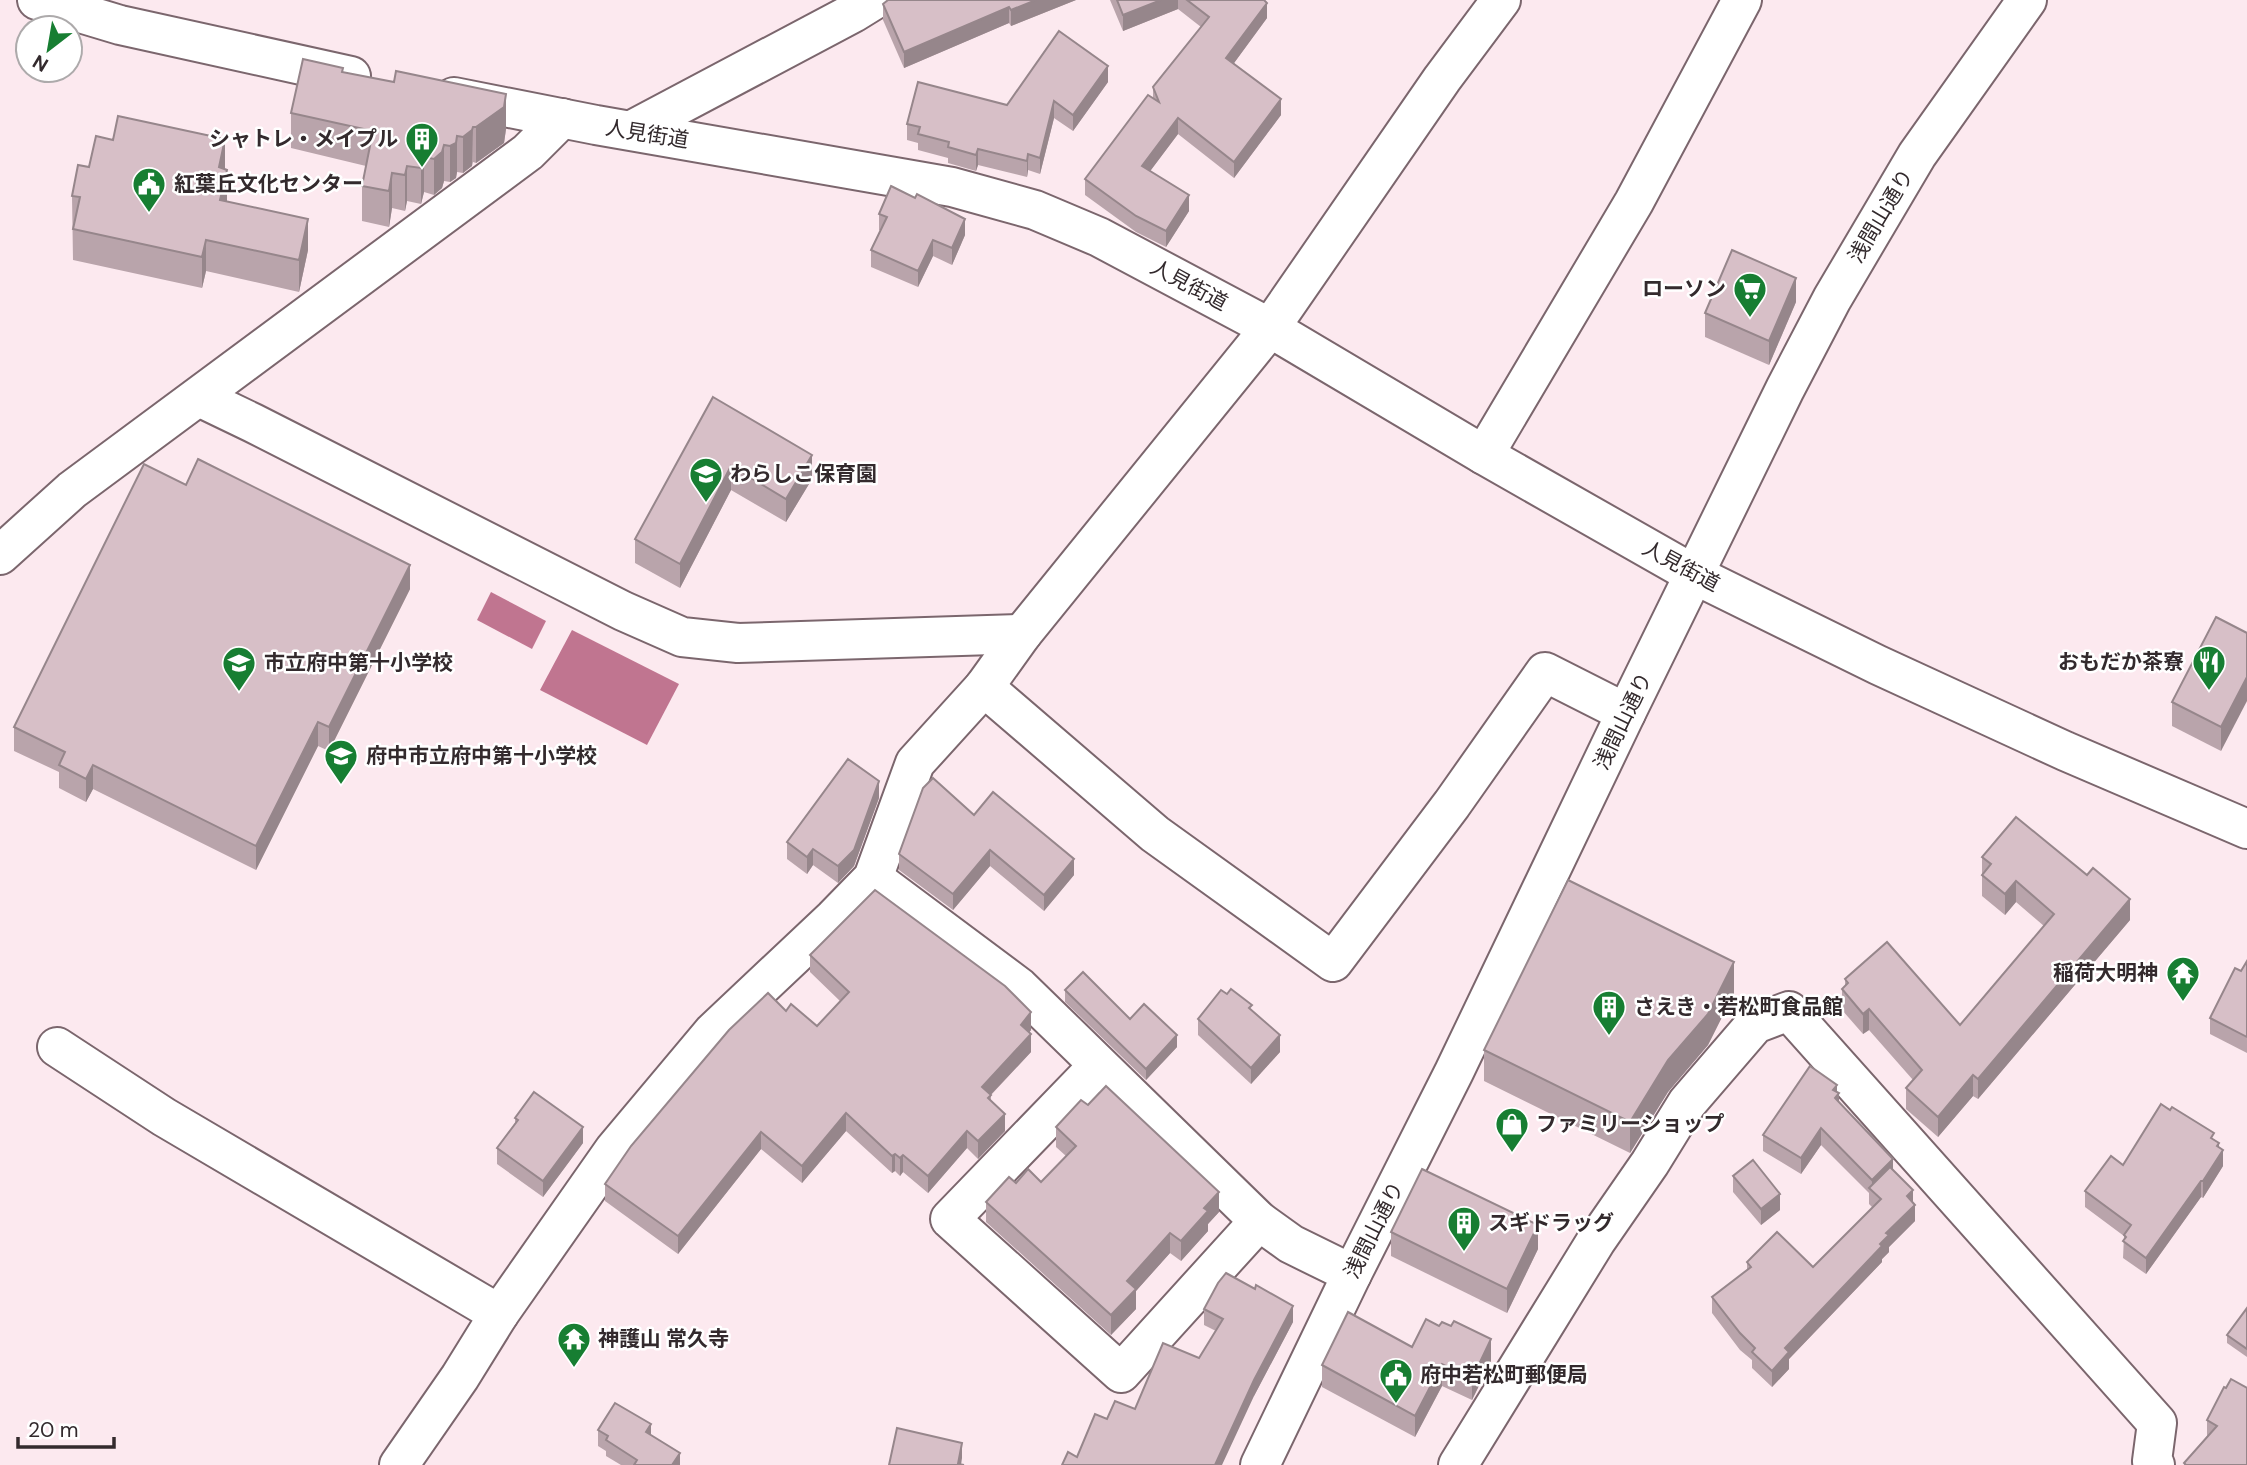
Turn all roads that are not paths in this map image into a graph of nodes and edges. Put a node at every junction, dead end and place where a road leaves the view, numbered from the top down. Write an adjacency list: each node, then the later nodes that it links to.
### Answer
1 (37, 0): 6 (street, 人見街道)
2 (1500, 0): 8 (street)
3 (1742, 0): 10 (street)
4 (2027, 0): 12 (street, 浅間山通り)
5 (857, 4): 7 (street)
6 (562, 118): 7 (street, 人見街道); 9 (street)
7 (632, 130): 8 (street, 人見街道)
8 (1270, 328): 10 (street, 人見街道); 13 (street)
9 (199, 397): 11 (street); 13 (street)
10 (1484, 455): 12 (street, 人見街道)
11 (0, 555)
12 (1695, 575): 15 (street, 浅間山通り); 16 (street, 人見街道)
13 (1023, 634): 14 (street)
14 (984, 687): 15 (street); 17 (street)
15 (1626, 713): 21 (street, 浅間山通り)
16 (2247, 829)
17 (873, 878): 19 (street); 22 (street)
18 (57, 1046): 22 (street)
19 (1098, 1066): 20 (street); 20 (street)
20 (1259, 1221): 21 (street)
21 (1352, 1274): 25 (street, 浅間山通り)
22 (499, 1314): 24 (street)
23 (2151, 1464): 26 (street)
24 (399, 1465)
25 (1260, 1465)
26 (1458, 1465)

